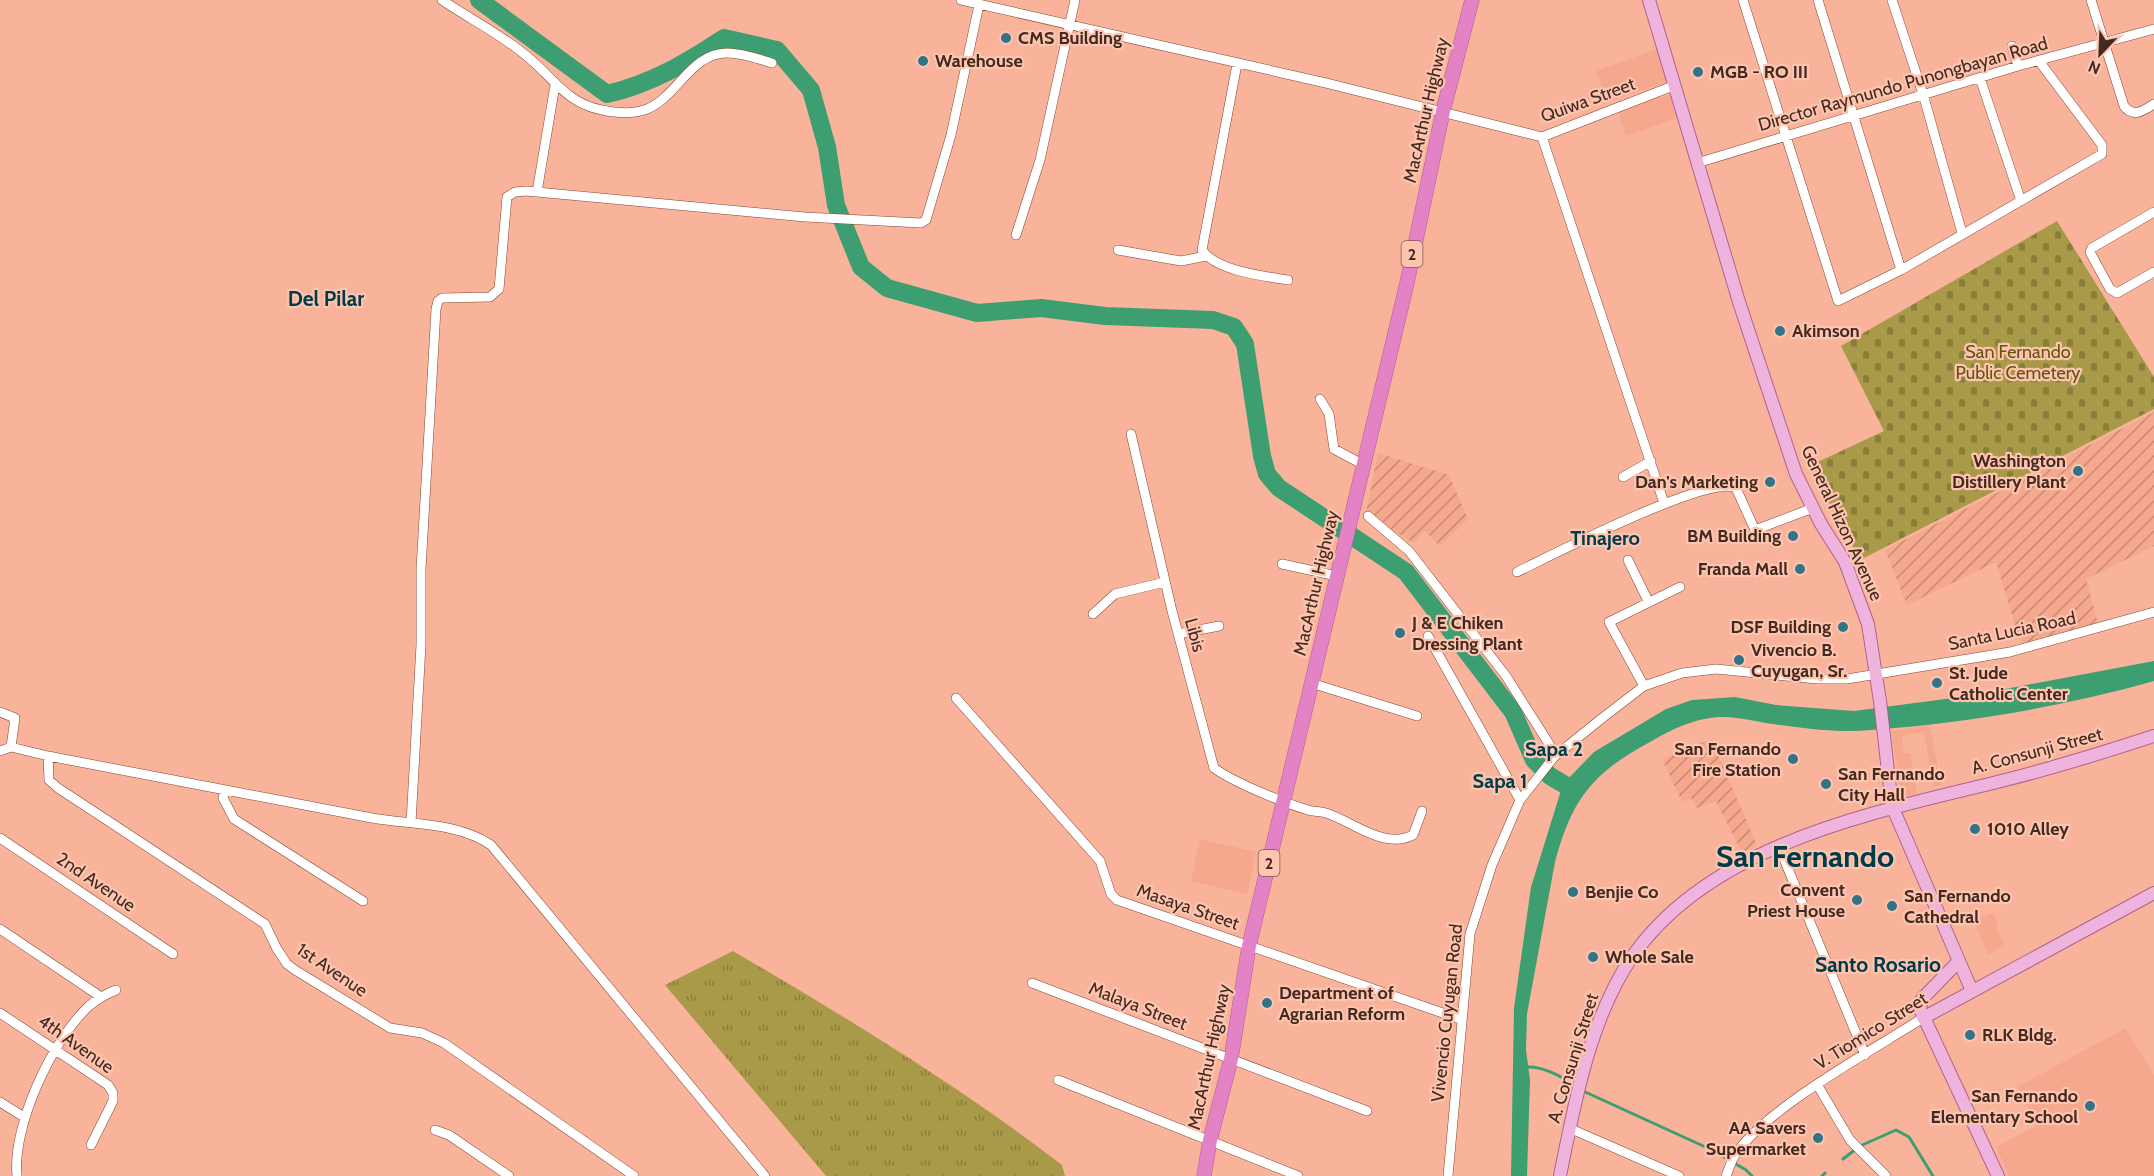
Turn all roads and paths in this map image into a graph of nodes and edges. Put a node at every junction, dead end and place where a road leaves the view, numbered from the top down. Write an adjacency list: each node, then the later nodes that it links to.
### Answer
1 (442, 0): 20 (street)
2 (961, 0): 10 (street, Quiwa Street)
3 (1075, 0): 11 (street)
4 (1472, 0): 24 (highway, MacArthur Highway / 2)
5 (1648, 0): 21 (main road, General Hizon Avenue)
6 (1743, 0): 26 (street)
7 (1818, 0): 25 (street)
8 (1892, 0): 22 (street)
9 (2091, 0): 13 (street)
10 (979, 5): 11 (street, Quiwa Street); 29 (street)
11 (1070, 24): 17 (street, Quiwa Street); 33 (street)
12 (2154, 29): 13 (street, Director Raymundo Punongbayan Road)
13 (2104, 43): 15 (street, Director Raymundo Punongbayan Road); 23 (street)
14 (2012, 46): 18 (street)
15 (2039, 61): 18 (street, Director Raymundo Punongbayan Road); 30 (street)
16 (772, 63): 20 (street)
17 (1237, 64): 24 (street, Quiwa Street); 35 (street)
18 (2019, 66): 19 (street, Director Raymundo Punongbayan Road)
19 (1980, 78): 22 (street, Director Raymundo Punongbayan Road); 30 (street)
20 (555, 85): 29 (street)
21 (1673, 86): 27 (street, Quiwa Street); 28 (main road, General Hizon Avenue)
22 (1923, 94): 25 (street, Director Raymundo Punongbayan Road); 32 (street)
23 (2154, 104)
24 (1443, 111): 27 (street, Quiwa Street); 42 (highway, MacArthur Highway / 2)
25 (1853, 115): 26 (street, Director Raymundo Punongbayan Road); 36 (street)
26 (1784, 136): 28 (street, Director Raymundo Punongbayan Road); 36 (street)
27 (1542, 137): 41 (street)
28 (1697, 163): 45 (main road, General Hizon Avenue)
29 (537, 192): 75 (street)
30 (2021, 201): 32 (street)
31 (2154, 212): 37 (street)
32 (1962, 233): 36 (street)
33 (1016, 235)
34 (1118, 250): 35 (street)
35 (1206, 256): 38 (street)
36 (1901, 270)
37 (2154, 272)
38 (1288, 280)
39 (1320, 399): 42 (street)
40 (1131, 434): 51 (street, Libis)
41 (1651, 461): 43 (street); 44 (street)
42 (1362, 464): 50 (highway, MacArthur Highway / 2)
43 (1623, 477)
44 (1664, 503): 45 (street); 49 (street)
45 (1813, 508): 59 (main road, General Hizon Avenue)
46 (1368, 516): 69 (street)
47 (1628, 560): 53 (street)
48 (1282, 564): 50 (street)
49 (1517, 572)
50 (1337, 576): 60 (highway, MacArthur Highway / 2)
51 (1165, 582): 55 (street); 57 (street, Libis)
52 (1680, 587): 53 (street)
53 (1648, 601): 61 (street)
54 (2154, 612): 59 (street, Santa Lucia Road)
55 (1093, 614)
56 (1219, 626): 57 (street)
57 (1178, 634): 72 (street, Libis)
58 (1428, 636): 71 (street)
59 (1876, 675): 61 (street, Vivencio Cuyugan Road); 73 (main road, General Hizon Avenue)
60 (1311, 683): 64 (street); 72 (highway, MacArthur Highway / 2)
61 (1644, 686): 69 (street, Vivencio Cuyugan Road)
62 (956, 698): 81 (street, Masaya Street)
63 (0, 712): 66 (street)
64 (1417, 716)
65 (2154, 736): 73 (main road, A. Consunji Street)
66 (11, 747): 67 (street); 68 (street)
67 (0, 752)
68 (48, 756): 70 (street); 106 (street, 1st Avenue)
69 (1555, 756): 71 (street, Vivencio Cuyugan Road)
70 (225, 790): 75 (street); 79 (street)
71 (1520, 800): 90 (street, Vivencio Cuyugan Road)
72 (1284, 801): 74 (street, Libis); 81 (highway, MacArthur Highway / 2)
73 (1892, 806): 77 (main road, A. Consunji Street); 83 (main road, General Hizon Avenue)
74 (1422, 810)
75 (411, 823): 107 (street)
76 (0, 838): 82 (street, 2nd Avenue)
77 (1779, 847): 92 (street); 99 (main road, A. Consunji Street)
78 (2154, 893): 86 (main road, V. Tiomico Street)
79 (363, 901)
80 (0, 929): 87 (street)
81 (1250, 946): 90 (street, Masaya Street); 93 (highway, MacArthur Highway / 2)
82 (173, 954)
83 (1958, 962): 86 (main road, General Hizon Avenue); 89 (main road)
84 (1032, 983): 93 (street, Malaya Street)
85 (116, 990): 87 (street)
86 (1972, 991): 89 (main road, V. Tiomico Street)
87 (101, 997): 91 (street)
88 (0, 1013): 91 (street, 4th Avenue)
89 (1923, 1018): 92 (street, V. Tiomico Street); 115 (main road)
90 (1460, 1019): 110 (street, Vivencio Cuyugan Road)
91 (57, 1050): 98 (street); 102 (street, 4th Avenue)
92 (1865, 1054): 95 (street, V. Tiomico Street)
93 (1231, 1059): 97 (street, Malaya Street); 101 (highway, MacArthur Highway / 2)
94 (1058, 1080): 101 (street)
95 (1818, 1086): 113 (street, V. Tiomico Street); 114 (street)
96 (0, 1102): 98 (street)
97 (1367, 1111)
98 (24, 1118): 104 (street)
99 (1569, 1128): 111 (main road, A. Consunji Street); 112 (street)
100 (435, 1130): 105 (street)
101 (1210, 1140): 103 (street); 108 (highway, MacArthur Highway / 2)
102 (90, 1145)
103 (1272, 1171): 109 (street)
104 (17, 1176)
105 (509, 1176)
106 (634, 1176)
107 (765, 1176)
108 (1204, 1176)
109 (1298, 1176)
110 (1448, 1176)
111 (1560, 1176)
112 (1679, 1176)
113 (1726, 1176)
114 (1886, 1176)
115 (1998, 1176)

